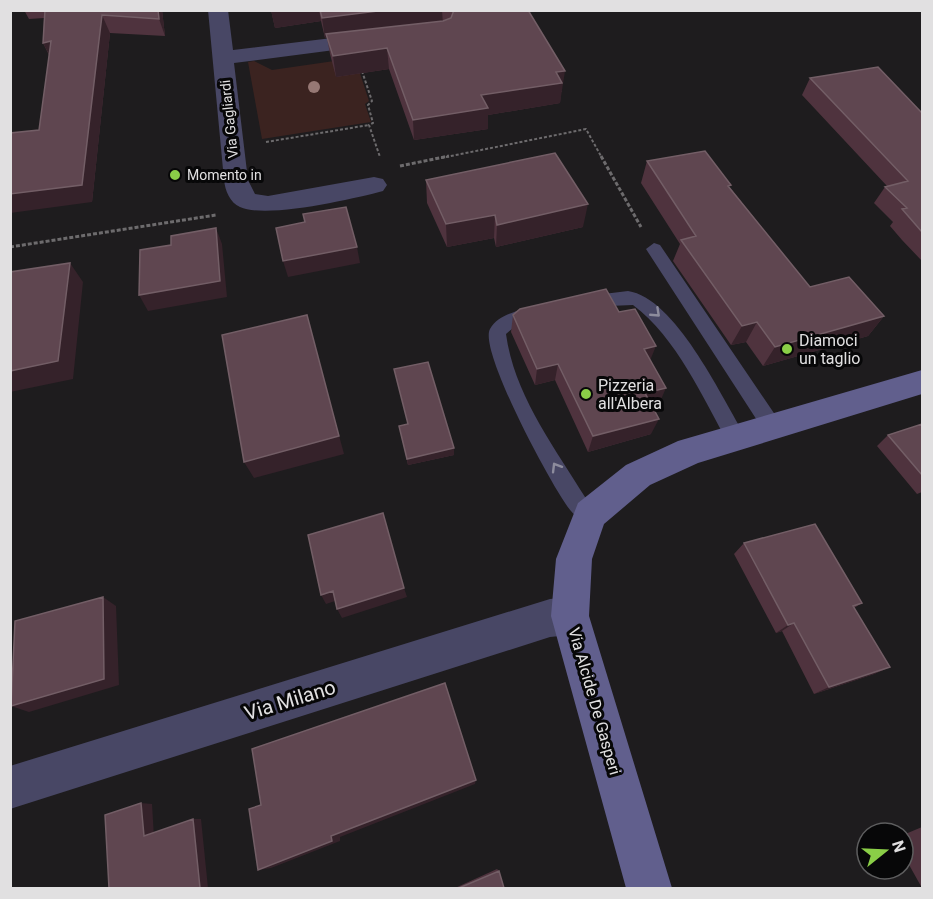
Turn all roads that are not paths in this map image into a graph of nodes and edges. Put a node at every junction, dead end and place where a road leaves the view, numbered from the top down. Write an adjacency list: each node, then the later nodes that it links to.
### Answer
1 (218, 10): 3 (street, Via Gagliardi)
2 (393, 37): 3 (street)
3 (223, 58): 4 (street, Via Gagliardi)
4 (379, 177)
5 (654, 249): 7 (lane)
6 (922, 382): 7 (street)
7 (773, 428): 8 (street)
8 (736, 438): 9 (street); 9 (lane, one-way to 8)
9 (590, 514): 10 (street, Via Alcide De Gasperi)
10 (570, 616): 11 (street, Via Milano); 12 (street, Via Alcide De Gasperi)
11 (10, 788)
12 (649, 888)

